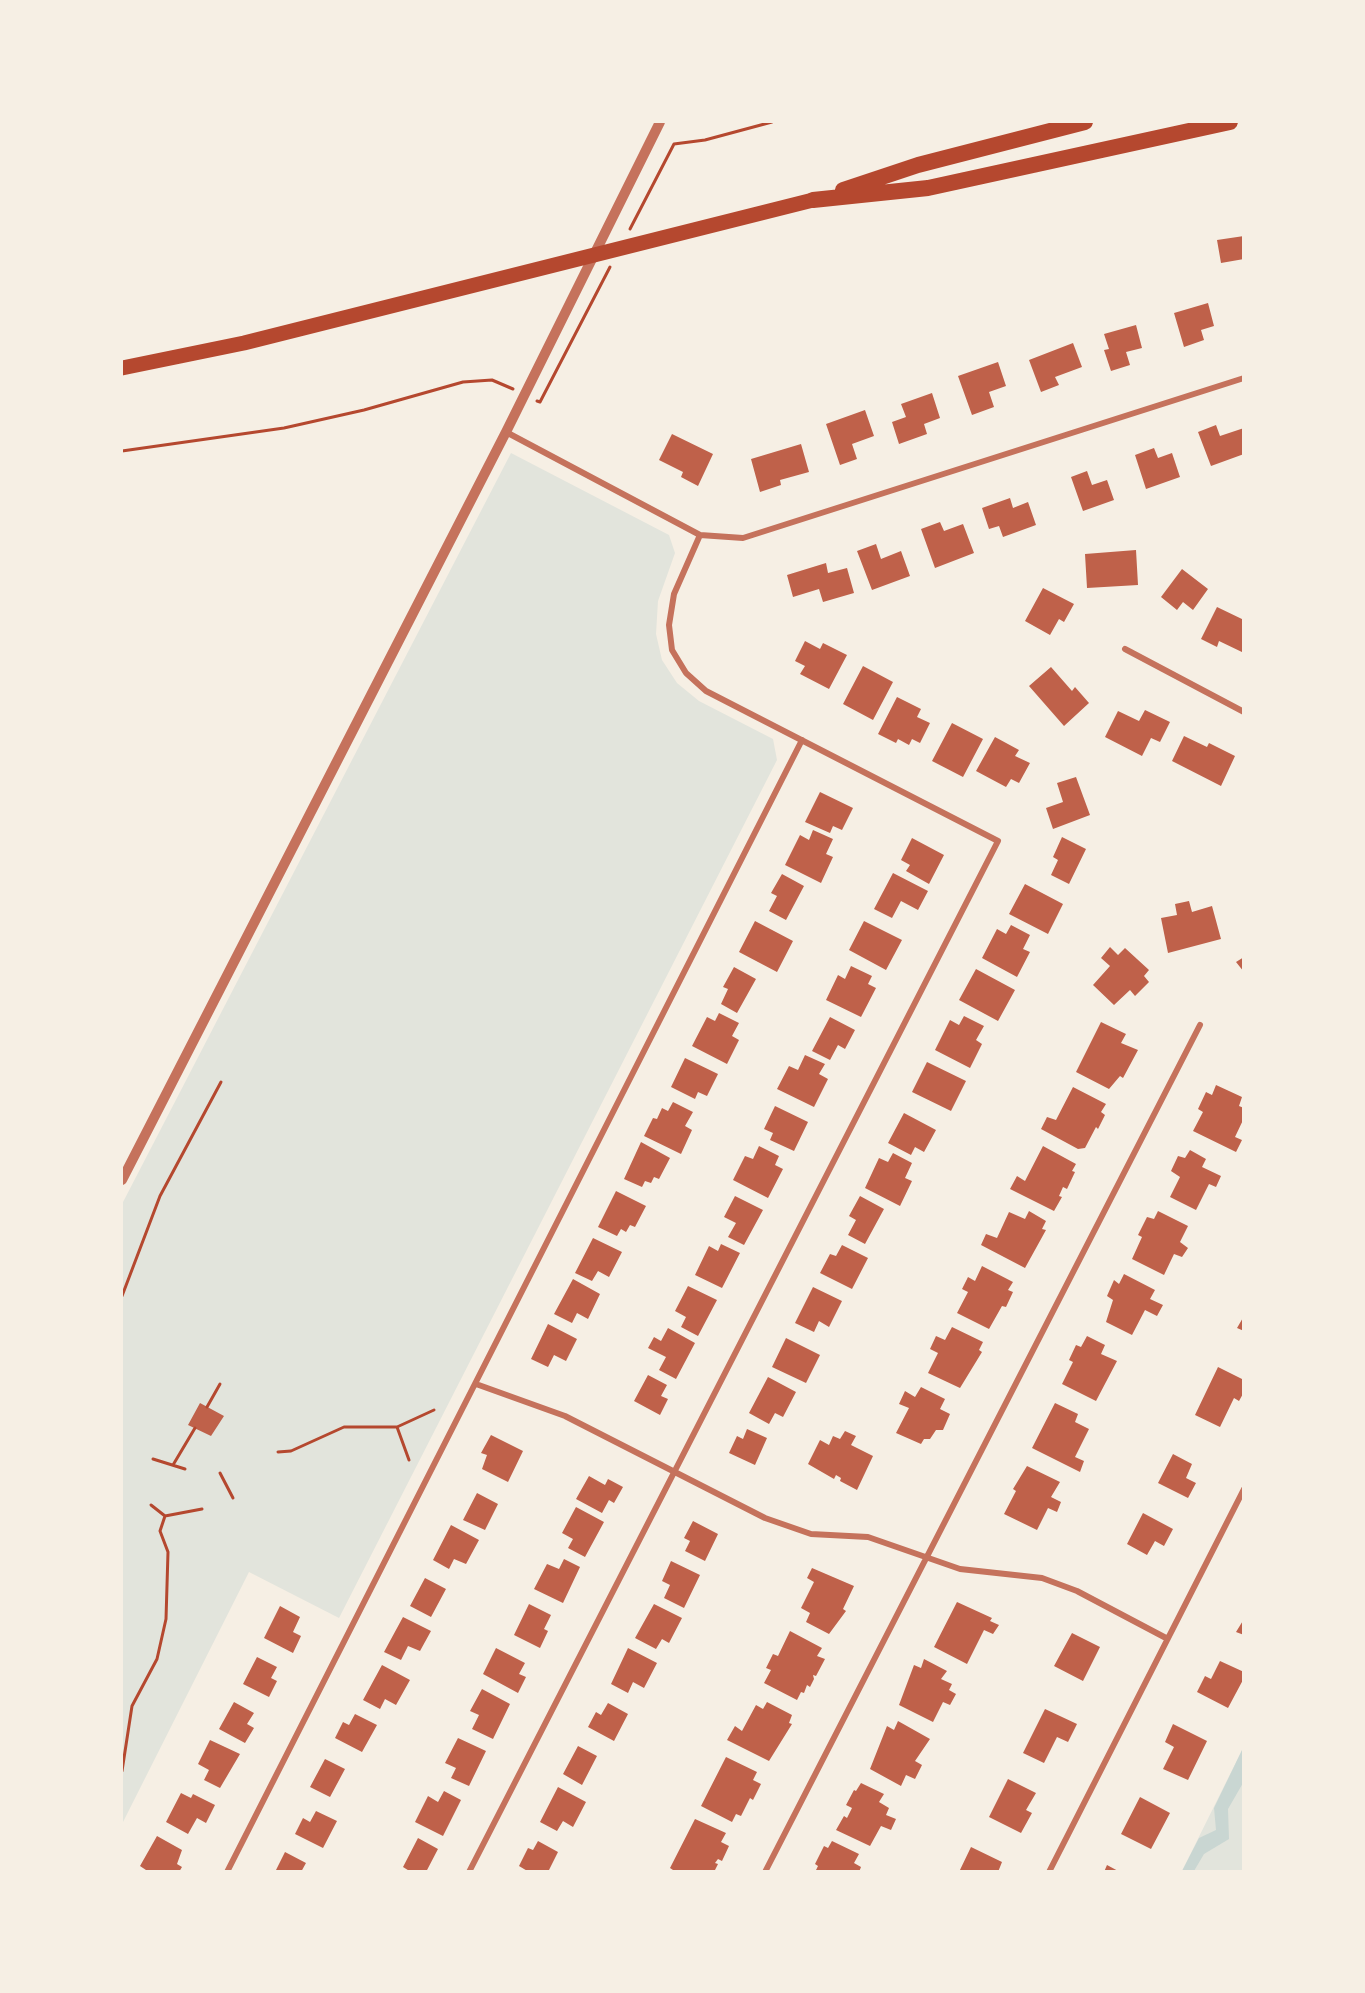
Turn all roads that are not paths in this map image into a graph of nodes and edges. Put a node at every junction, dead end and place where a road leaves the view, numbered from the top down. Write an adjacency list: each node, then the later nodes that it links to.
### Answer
1 (660, 122): 7 (street)
2 (1085, 122): 4 (highway)
3 (1230, 122): 4 (highway)
4 (813, 200): 5 (main road)
5 (122, 368)
6 (1244, 378): 8 (street)
7 (506, 432): 8 (street); 13 (street)
8 (700, 535): 11 (street)
9 (1125, 649): 10 (street)
10 (1244, 712)
11 (802, 740): 14 (street); 15 (street)
12 (1200, 1025): 17 (street)
13 (122, 1180)
14 (476, 1384): 15 (street); 19 (street)
15 (673, 1473): 17 (street); 20 (street)
16 (1244, 1489): 18 (street)
17 (926, 1556): 18 (street); 21 (street)
18 (1166, 1638): 22 (street)
19 (227, 1872)
20 (469, 1872)
21 (765, 1872)
22 (1049, 1872)

